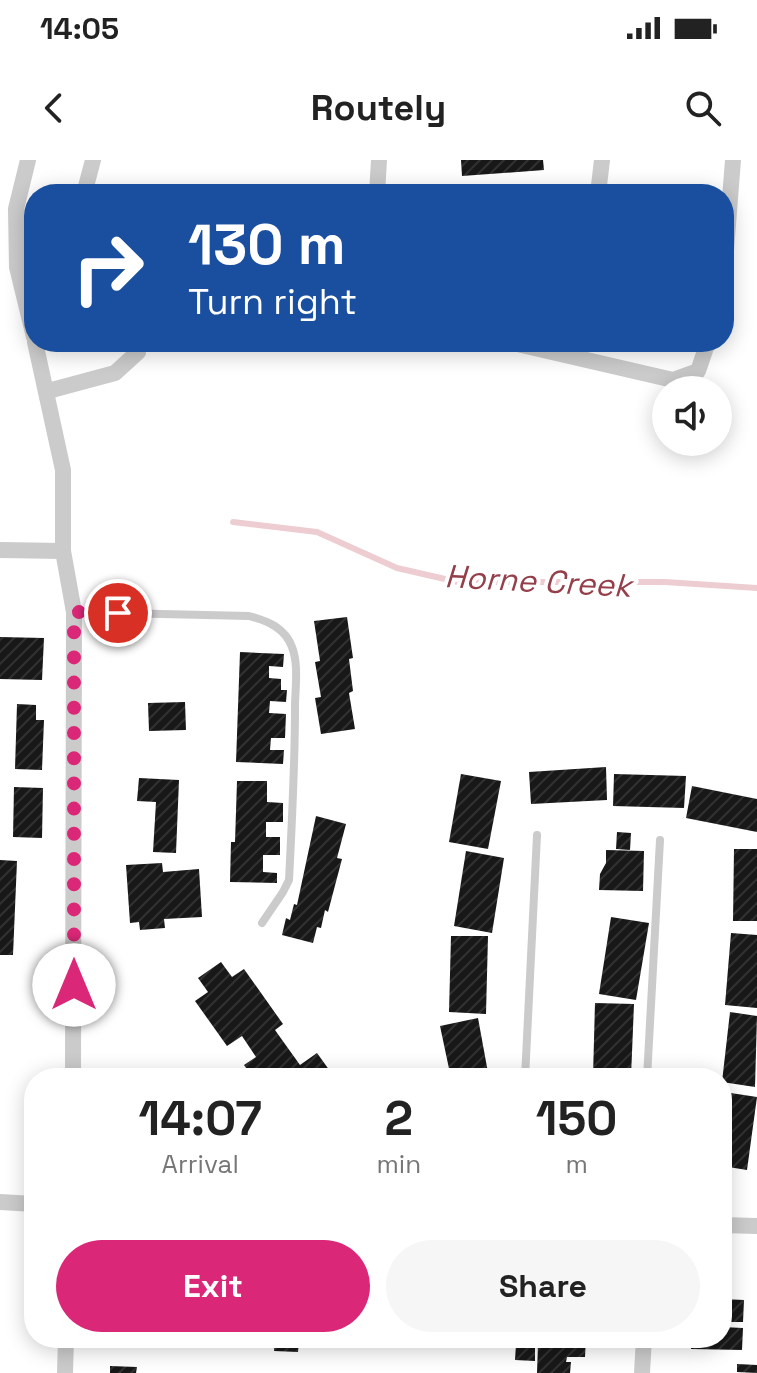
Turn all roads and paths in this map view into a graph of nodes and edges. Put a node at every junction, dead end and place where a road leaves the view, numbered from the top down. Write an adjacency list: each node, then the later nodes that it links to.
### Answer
1 (28, 160): 10 (street)
2 (93, 160): 6 (street)
3 (379, 160): 7 (street)
4 (602, 160): 8 (street)
5 (733, 160): 9 (street)
6 (87, 184)
7 (378, 184)
8 (599, 184)
9 (731, 184)
10 (24, 295)
11 (38, 352): 15 (street)
12 (138, 352): 15 (street)
13 (582, 352): 14 (street)
14 (705, 352)
15 (48, 391): 17 (street)
16 (0, 550): 17 (street)
17 (63, 551): 18 (street)
18 (74, 612): 21 (lane); 22 (street)
19 (537, 835): 23 (lane)
20 (660, 840): 24 (lane)
21 (262, 923)
22 (73, 1068)
23 (525, 1068)
24 (648, 1068)
25 (0, 1202): 26 (street)
26 (24, 1203)
27 (732, 1225): 28 (street)
28 (757, 1226)
29 (66, 1348): 31 (street)
30 (643, 1348): 32 (street)
31 (65, 1373)
32 (642, 1373)

